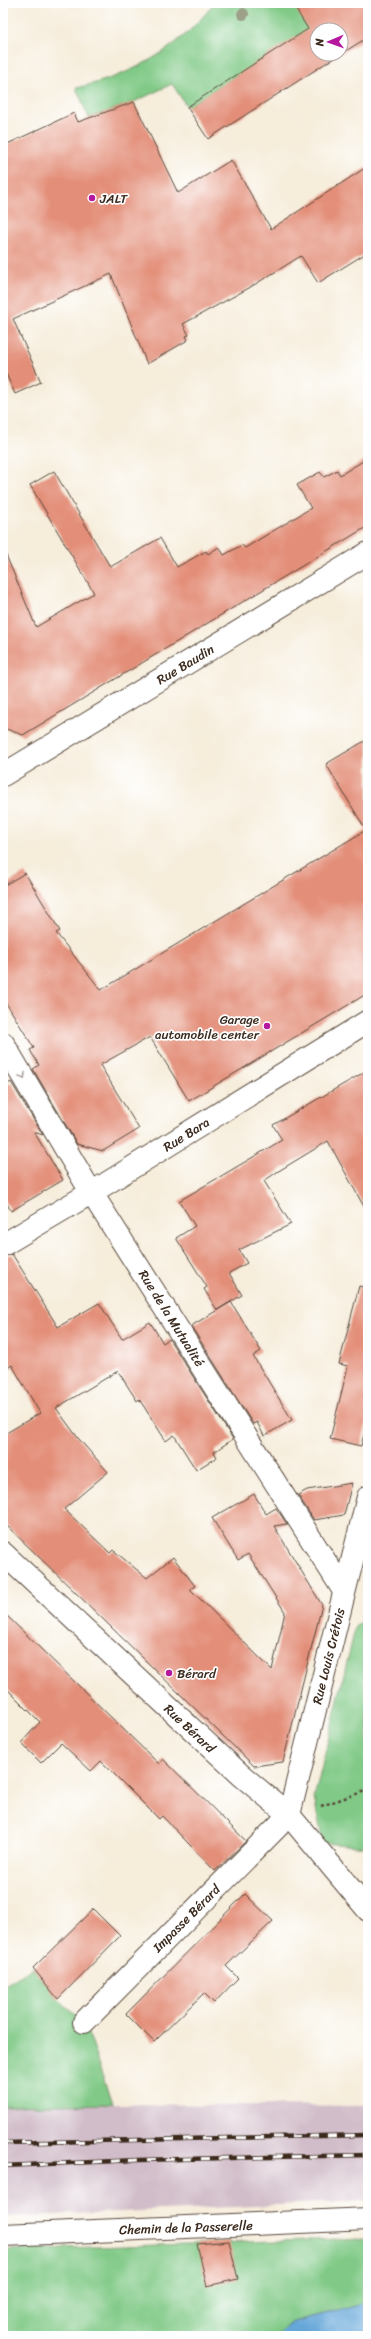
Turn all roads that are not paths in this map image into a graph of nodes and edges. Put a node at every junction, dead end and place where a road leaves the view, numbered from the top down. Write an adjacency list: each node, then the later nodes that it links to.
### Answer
1 (368, 553): 2 (street, Rue Baudin)
2 (4, 771)
3 (368, 1021): 5 (street, Rue Bara)
4 (3, 1043): 5 (street, Rue de la Mutualité, one-way to 5)
5 (91, 1192): 6 (street, Rue Bara); 9 (street, Rue de la Mutualité)
6 (3, 1245)
7 (368, 1497): 9 (street, Rue Louis Crétois)
8 (3, 1553): 10 (street, Rue Bérard)
9 (344, 1591): 10 (street, Rue Louis Crétois)
10 (289, 1815): 11 (street, Rue Bérard); 12 (street, Impasse Bérard)
11 (368, 1910)
12 (84, 2022)
13 (368, 2219): 14 (street, Chemin de la Passerelle)
14 (3, 2235)

